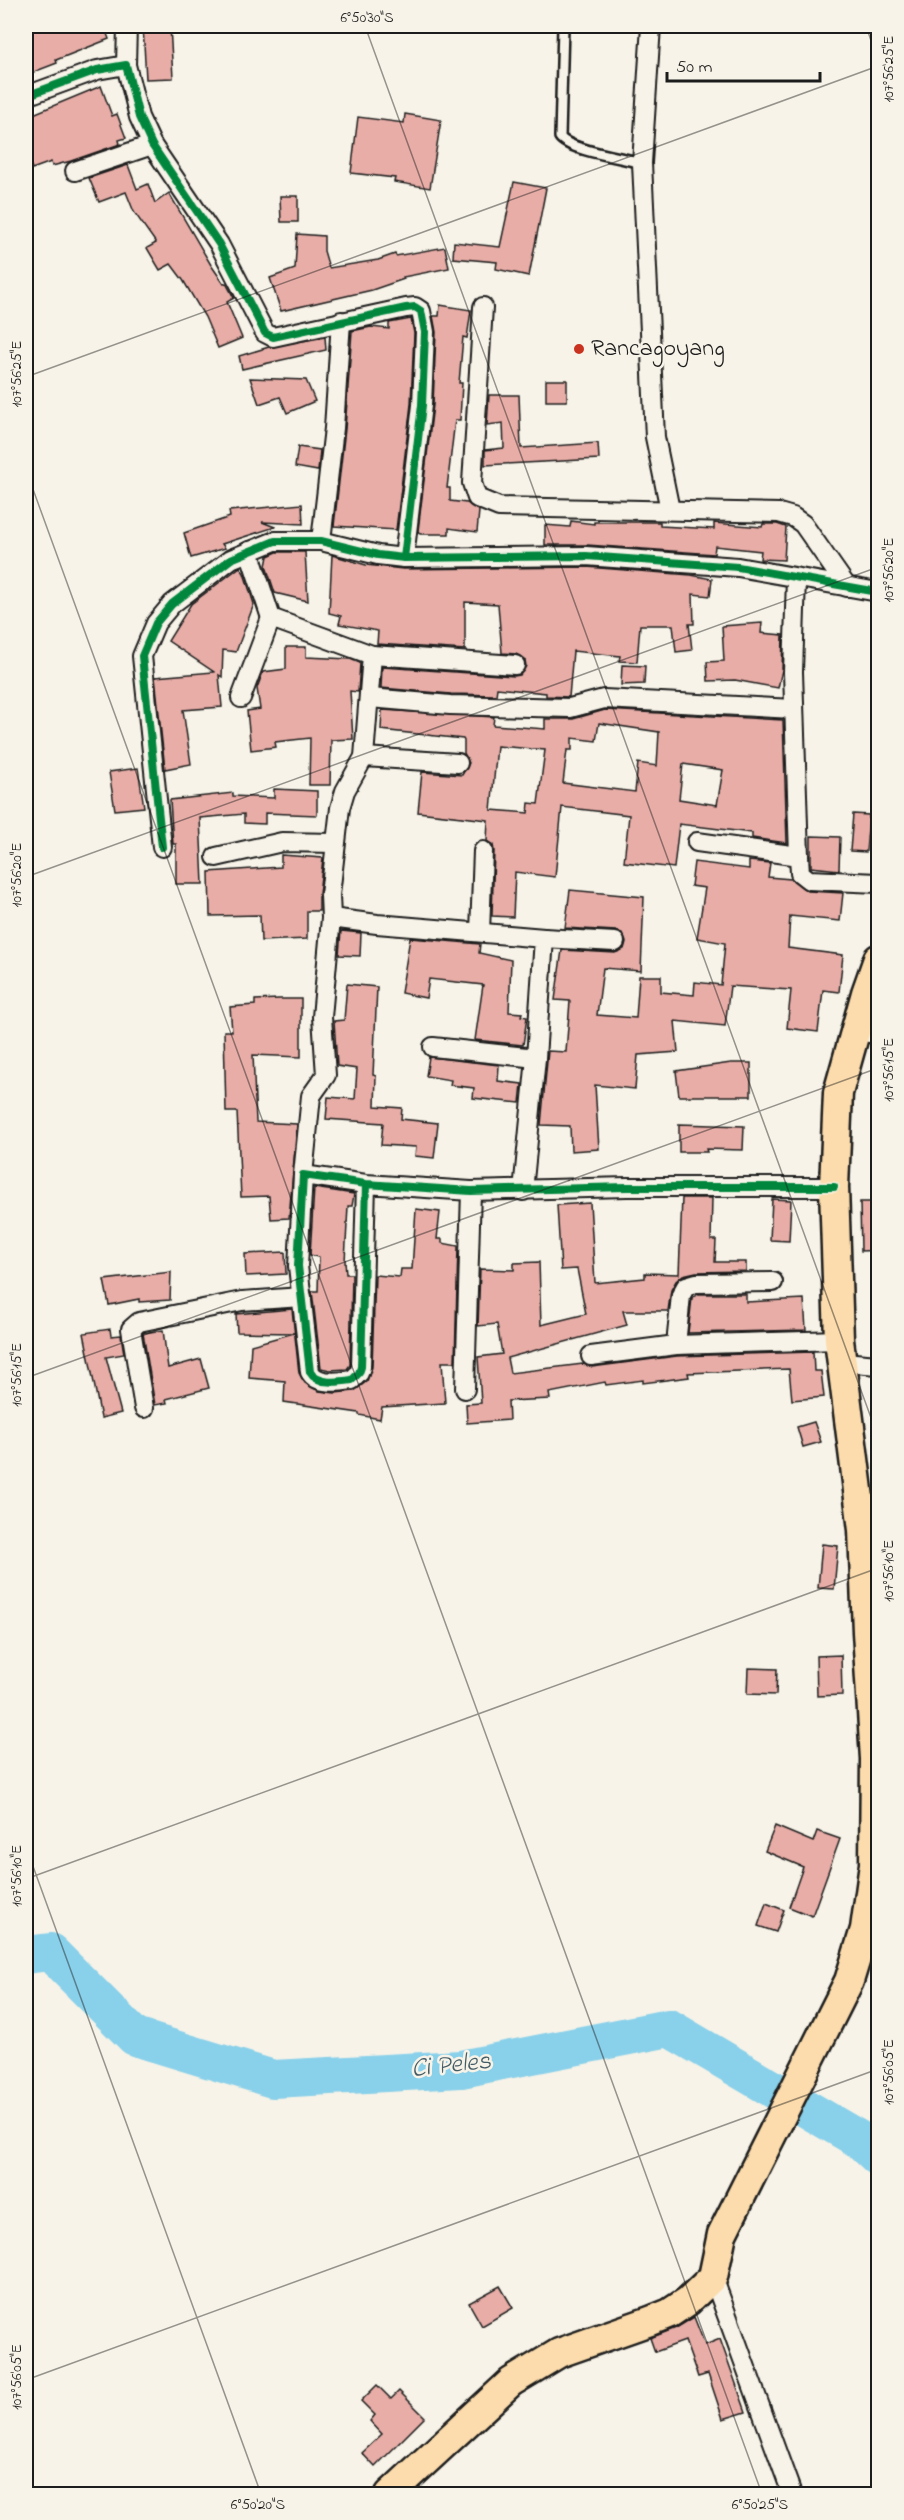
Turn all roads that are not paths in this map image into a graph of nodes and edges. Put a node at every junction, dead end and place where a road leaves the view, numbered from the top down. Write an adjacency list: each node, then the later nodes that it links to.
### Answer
1 (127, 26): 4 (street)
2 (563, 26): 7 (lane)
3 (651, 26): 7 (street)
4 (126, 65): 5 (street); 6 (street)
5 (26, 96)
6 (152, 145): 8 (street); 10 (street)
7 (642, 163): 11 (street)
8 (75, 171)
9 (483, 307): 11 (street)
10 (341, 321): 12 (street); 14 (street)
11 (670, 510): 16 (street)
12 (321, 541): 13 (street); 14 (street)
13 (249, 551): 18 (street); 28 (street)
14 (404, 558): 15 (street)
15 (796, 578): 16 (street); 23 (street)
16 (847, 587): 17 (street)
17 (879, 592)
18 (271, 618): 19 (street); 21 (street)
19 (372, 655): 20 (street); 22 (street)
20 (515, 665)
21 (241, 698)
22 (370, 698): 23 (street); 24 (street)
23 (794, 709): 30 (street)
24 (364, 757): 25 (street); 27 (street)
25 (458, 763)
26 (697, 842): 30 (street)
27 (335, 843): 31 (street); 33 (street)
28 (162, 848)
29 (483, 851): 34 (street)
30 (799, 856): 32 (street)
31 (216, 857)
32 (879, 883)
33 (331, 918): 34 (street); 41 (street)
34 (480, 932): 35 (street)
35 (544, 938): 36 (street); 40 (street)
36 (615, 942)
37 (879, 959): 38 (main road)
38 (867, 1032): 43 (main road)
39 (433, 1047): 40 (street)
40 (536, 1058): 45 (street)
41 (303, 1175): 42 (street); 47 (street)
42 (366, 1184): 44 (street); 47 (street)
43 (834, 1187): 45 (street); 49 (main road)
44 (471, 1191): 45 (street); 52 (street)
45 (523, 1191)
46 (773, 1282): 48 (street)
47 (302, 1297): 53 (street)
48 (676, 1346): 49 (street); 50 (street)
49 (841, 1351): 51 (street); 54 (main road)
50 (591, 1356)
51 (879, 1365)
52 (465, 1389)
53 (144, 1408)
54 (713, 2277): 55 (main road); 56 (street)
55 (390, 2494)
56 (792, 2494)

